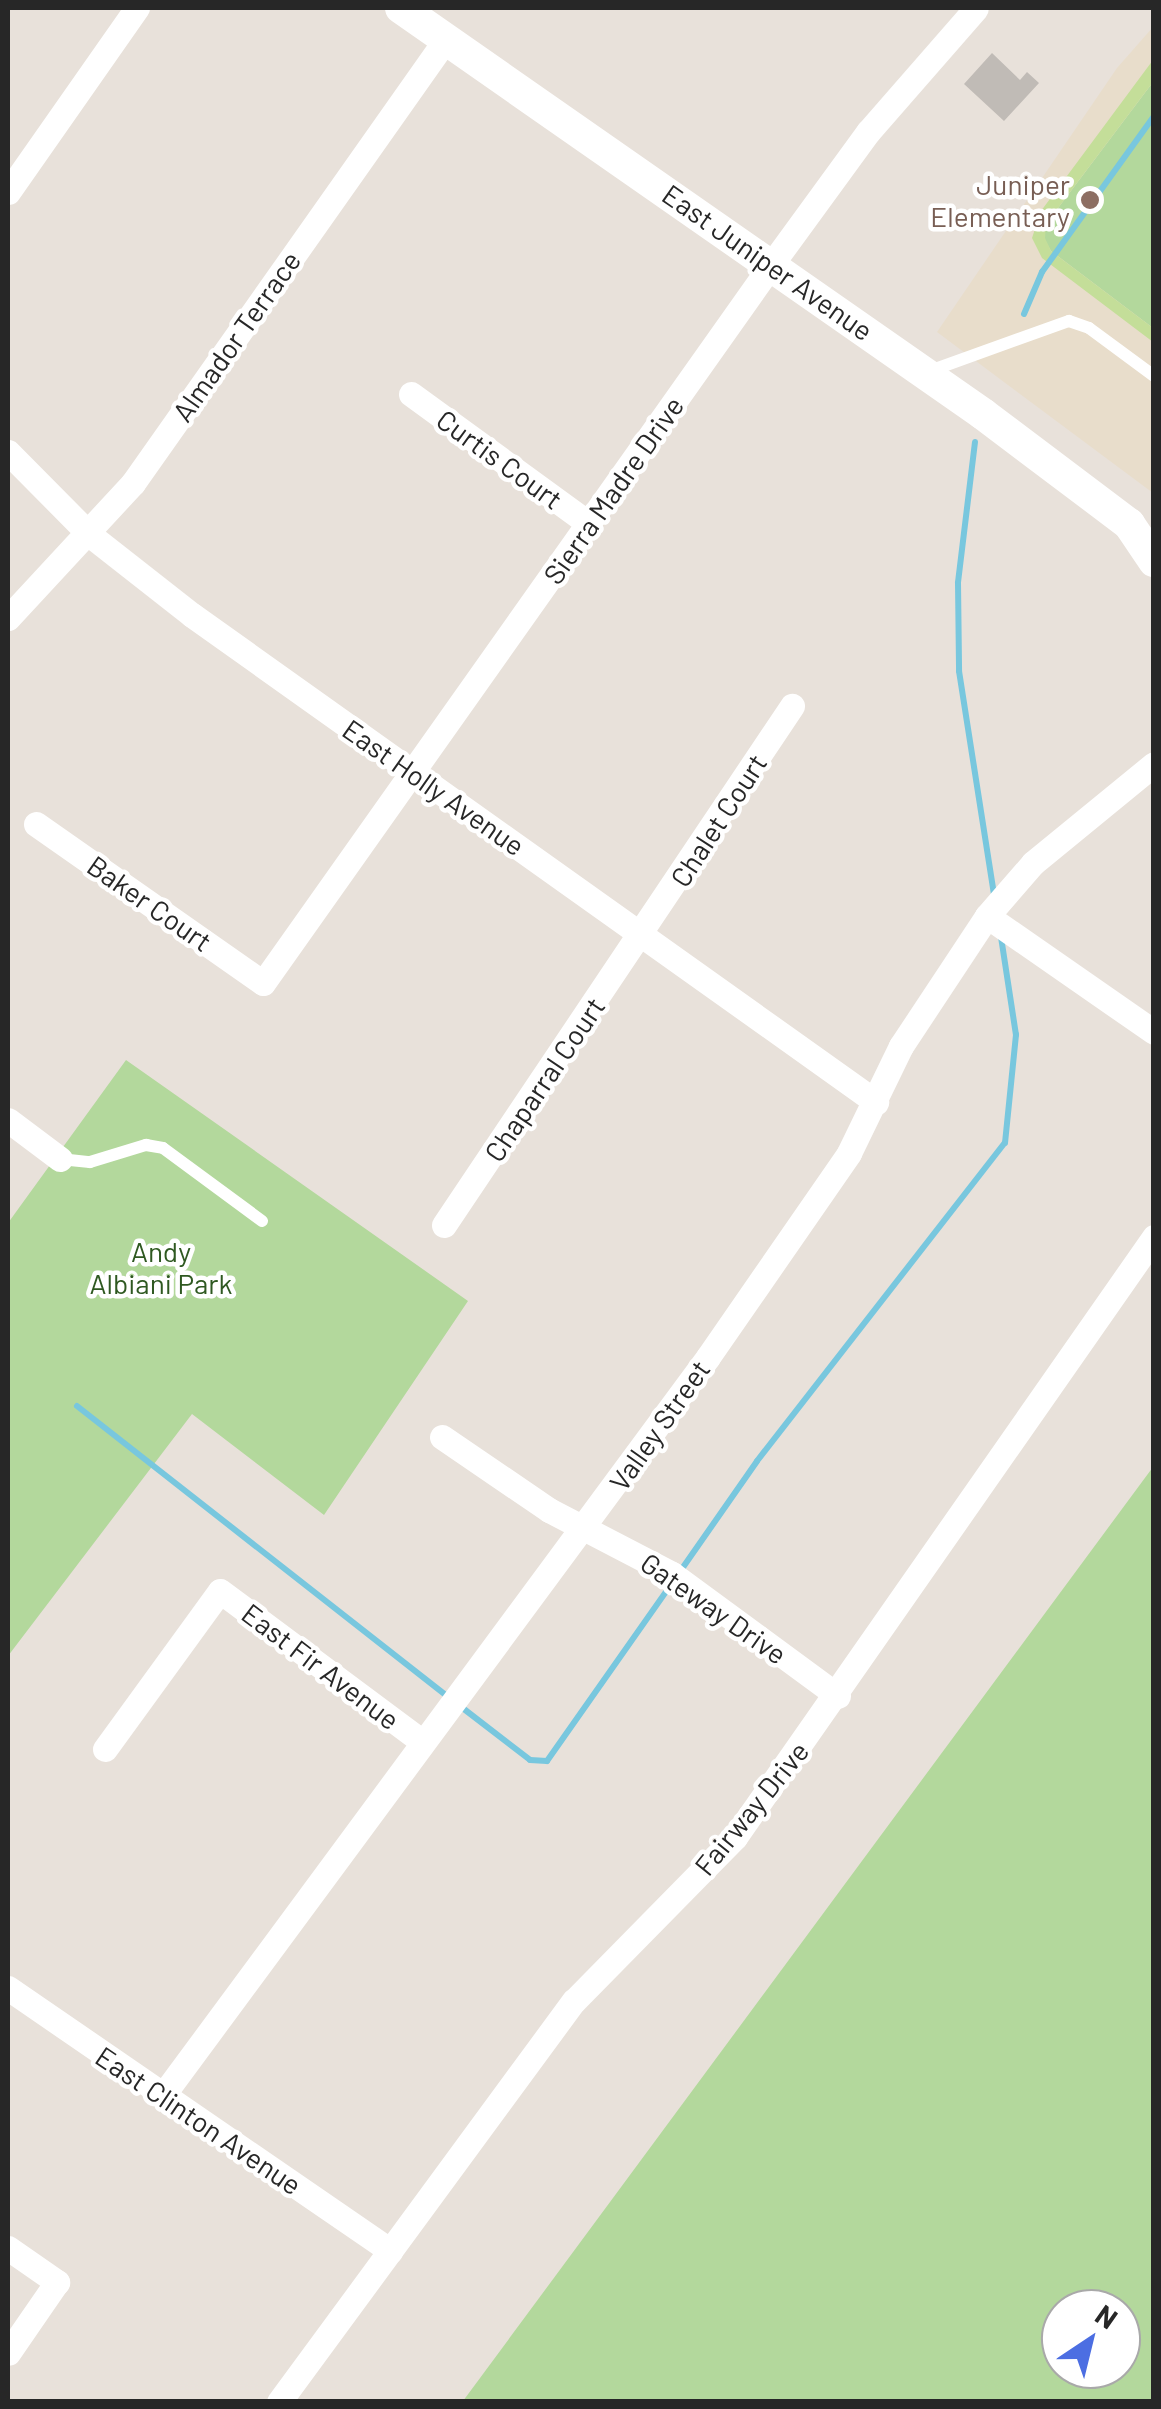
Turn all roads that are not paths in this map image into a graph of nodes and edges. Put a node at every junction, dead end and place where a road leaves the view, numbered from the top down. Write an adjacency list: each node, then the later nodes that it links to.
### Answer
1 (137, 8): 5 (street)
2 (401, 8): 4 (street, East Juniper Avenue)
3 (976, 8): 6 (street, Sierra Madre Drive)
4 (446, 39): 6 (street, East Juniper Avenue); 13 (street, Almador Terrace)
5 (8, 192)
6 (771, 265): 7 (street, East Juniper Avenue); 11 (street, Sierra Madre Drive)
7 (925, 373): 8 (lane); 12 (street, East Juniper Avenue)
8 (1154, 376)
9 (411, 394): 11 (street, Curtis Court)
10 (8, 452): 13 (street, East Holly Avenue)
11 (590, 524): 18 (street, Sierra Madre Drive)
12 (1141, 528): 14 (street, East Juniper Avenue)
13 (90, 534): 15 (street, Almador Terrace); 18 (street, East Holly Avenue)
14 (1154, 560)
15 (8, 618)
16 (792, 706): 21 (street, Chalet Court)
17 (1154, 764): 20 (street, Valley Street)
18 (413, 774): 21 (street, East Holly Avenue); 22 (street, Sierra Madre Drive)
19 (36, 824): 22 (street, Baker Court)
20 (987, 916): 23 (street); 24 (street, Valley Street)
21 (643, 934): 24 (street, East Holly Avenue); 28 (street, Chaparral Court)
22 (263, 983)
23 (1154, 1032)
24 (876, 1102): 31 (street, Valley Street)
25 (8, 1120): 26 (street)
26 (60, 1158): 27 (lane)
27 (262, 1221)
28 (444, 1225)
29 (1154, 1237): 32 (street, Fairway Drive)
30 (442, 1437): 31 (street, Gateway Drive)
31 (586, 1529): 32 (street, Gateway Drive); 33 (street, Valley Street)
32 (838, 1696): 38 (street, Fairway Drive)
33 (422, 1741): 34 (street, East Fir Avenue); 36 (street, Valley Street)
34 (105, 1749)
35 (8, 1988): 36 (street, East Clinton Avenue)
36 (163, 2095): 38 (street, East Clinton Avenue)
37 (8, 2248): 39 (street)
38 (390, 2251): 40 (street, Fairway Drive)
39 (8, 2353)
40 (280, 2402)

